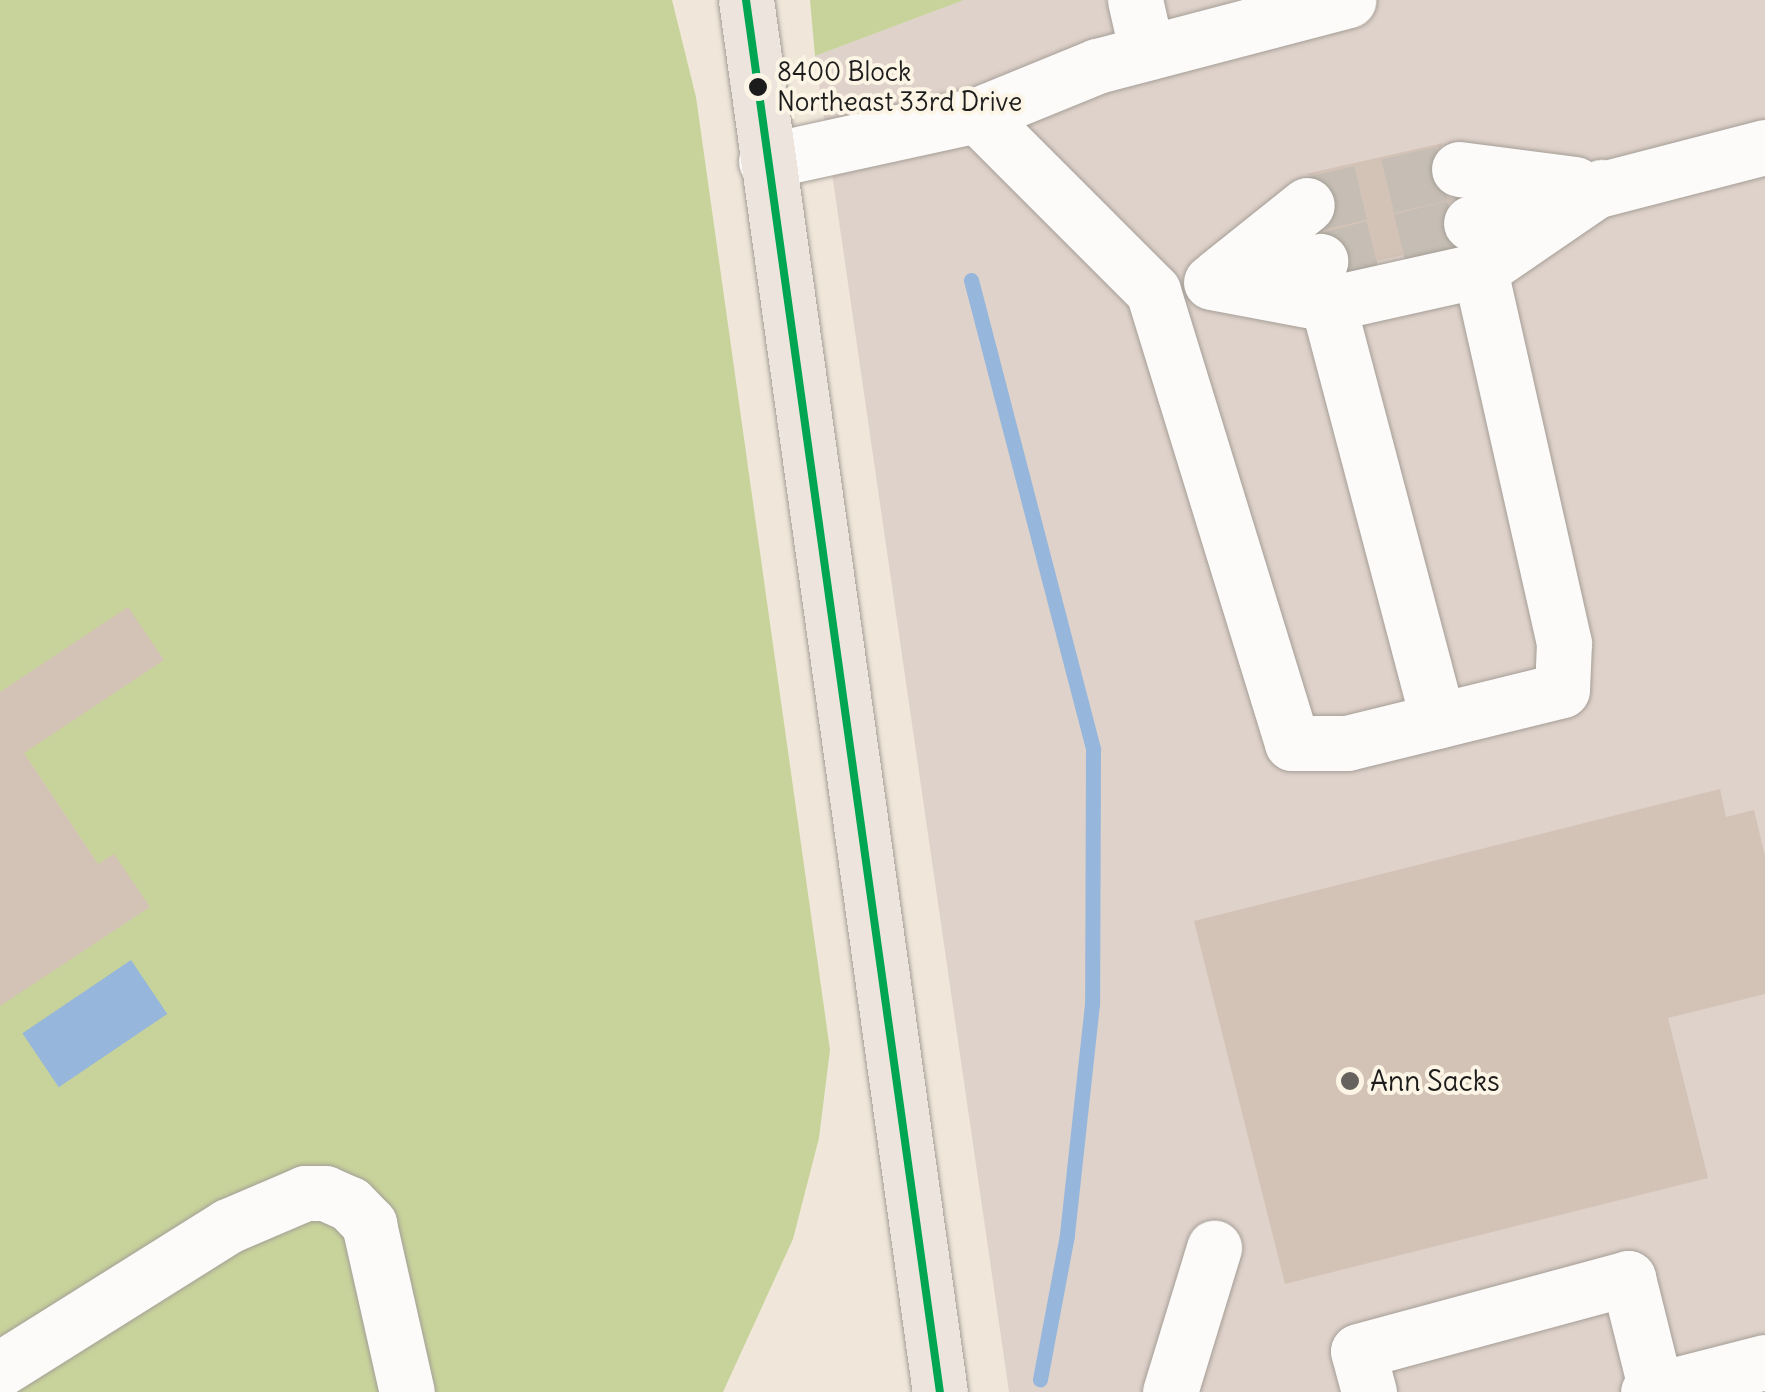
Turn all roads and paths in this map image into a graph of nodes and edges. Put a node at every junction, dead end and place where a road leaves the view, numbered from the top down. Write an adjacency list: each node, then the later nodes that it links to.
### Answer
1 (746, 0): 7 (main road)
2 (1135, 0): 4 (lane)
3 (1349, 0): 4 (lane)
4 (1147, 53): 5 (lane)
5 (978, 115): 7 (lane); 14 (lane)
6 (1765, 148): 9 (lane)
7 (766, 161): 21 (main road)
8 (1458, 169): 9 (lane)
9 (1601, 188): 11 (lane)
10 (1307, 205): 12 (lane)
11 (1475, 247): 13 (lane); 15 (lane)
12 (1211, 282): 13 (lane); 14 (lane)
13 (1324, 282): 15 (lane)
14 (1152, 291): 15 (lane)
15 (1438, 720)
16 (1214, 1248): 22 (lane)
17 (1765, 1362): 19 (lane)
18 (0, 1369): 20 (lane)
19 (1652, 1391): 23 (lane)
20 (407, 1392)
21 (940, 1392)
22 (1170, 1392)
23 (1369, 1392)

